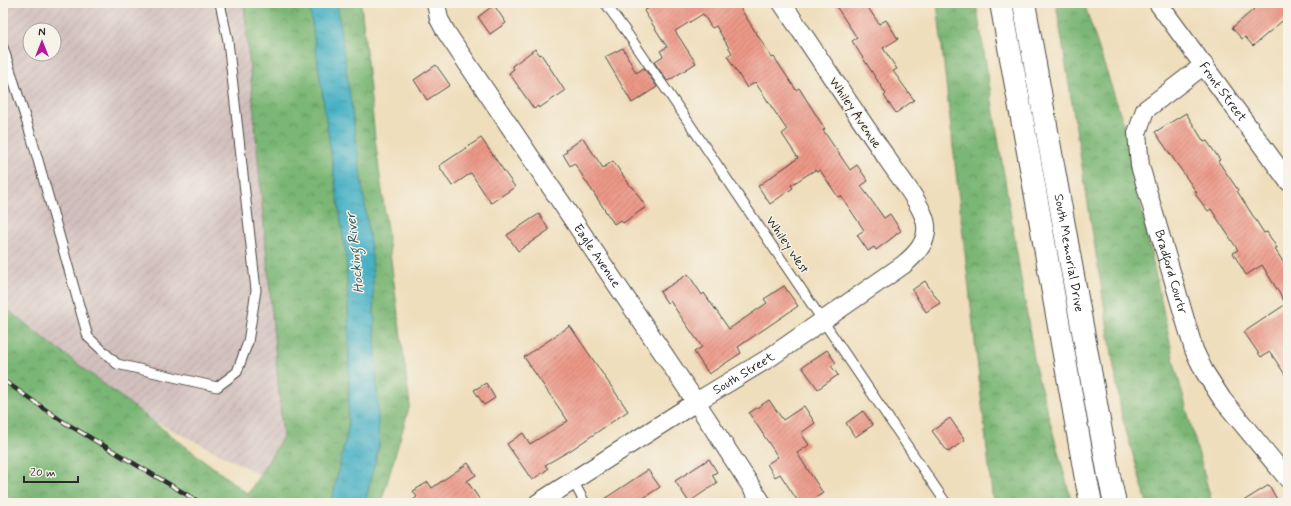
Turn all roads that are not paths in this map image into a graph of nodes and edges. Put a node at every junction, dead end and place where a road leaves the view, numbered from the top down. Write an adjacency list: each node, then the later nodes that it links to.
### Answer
1 (220, 3): 8 (lane)
2 (605, 3): 12 (lane, Whiley West)
3 (782, 3): 11 (street, Whiley Avenue)
4 (1001, 3): 20 (highway, South Memorial Drive)
5 (1024, 3): 21 (highway, South Memorial Drive)
6 (1158, 3): 9 (street, Front Street)
7 (436, 4): 13 (street, Eagle Avenue)
8 (3, 47)
9 (1204, 65): 10 (street, Front Street); 14 (street, Bradford Courtr)
10 (1287, 175)
11 (926, 224): 12 (street, South Street)
12 (823, 322): 13 (street, South Street); 19 (lane, Whiley West)
13 (696, 402): 15 (street, South Street); 18 (street, Eagle Avenue)
14 (1288, 479)
15 (573, 481): 16 (street, South Street); 17 (lane)
16 (538, 503)
17 (585, 503)
18 (762, 503)
19 (946, 503)
20 (1091, 503)
21 (1115, 503)

